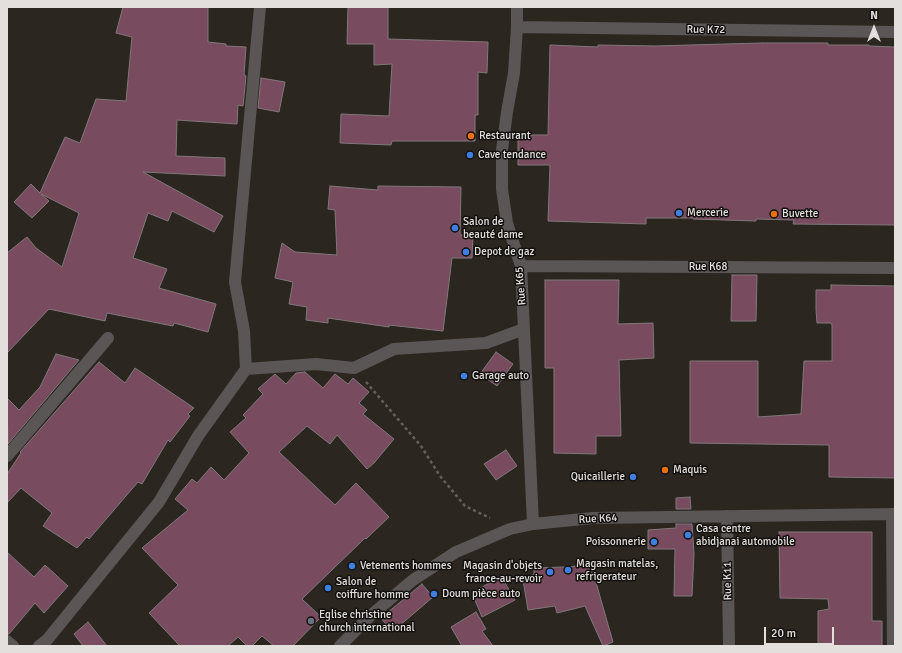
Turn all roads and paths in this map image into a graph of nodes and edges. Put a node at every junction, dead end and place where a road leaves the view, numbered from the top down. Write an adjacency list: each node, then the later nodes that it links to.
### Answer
1 (260, 7): 10 (street)
2 (517, 7): 3 (street, Rue K65)
3 (517, 27): 4 (street, Rue K72); 5 (street, Rue K65)
4 (895, 32)
5 (521, 266): 6 (street, Rue K68); 7 (street, Rue K65)
6 (895, 268)
7 (524, 329): 9 (street); 14 (street, Rue K65)
8 (108, 338): 11 (street)
9 (354, 368): 10 (street); 15 (path)
10 (246, 369): 18 (street)
11 (7, 456)
12 (894, 514): 13 (street, Rue K64); 21 (street)
13 (727, 516): 14 (street, Rue K64); 20 (street, Rue K11)
14 (533, 524): 15 (street, Rue K64)
15 (510, 529): 19 (street, Rue K64)
16 (7, 641): 17 (street)
17 (13, 646)
18 (39, 646)
19 (340, 646)
20 (729, 646)
21 (893, 646)

